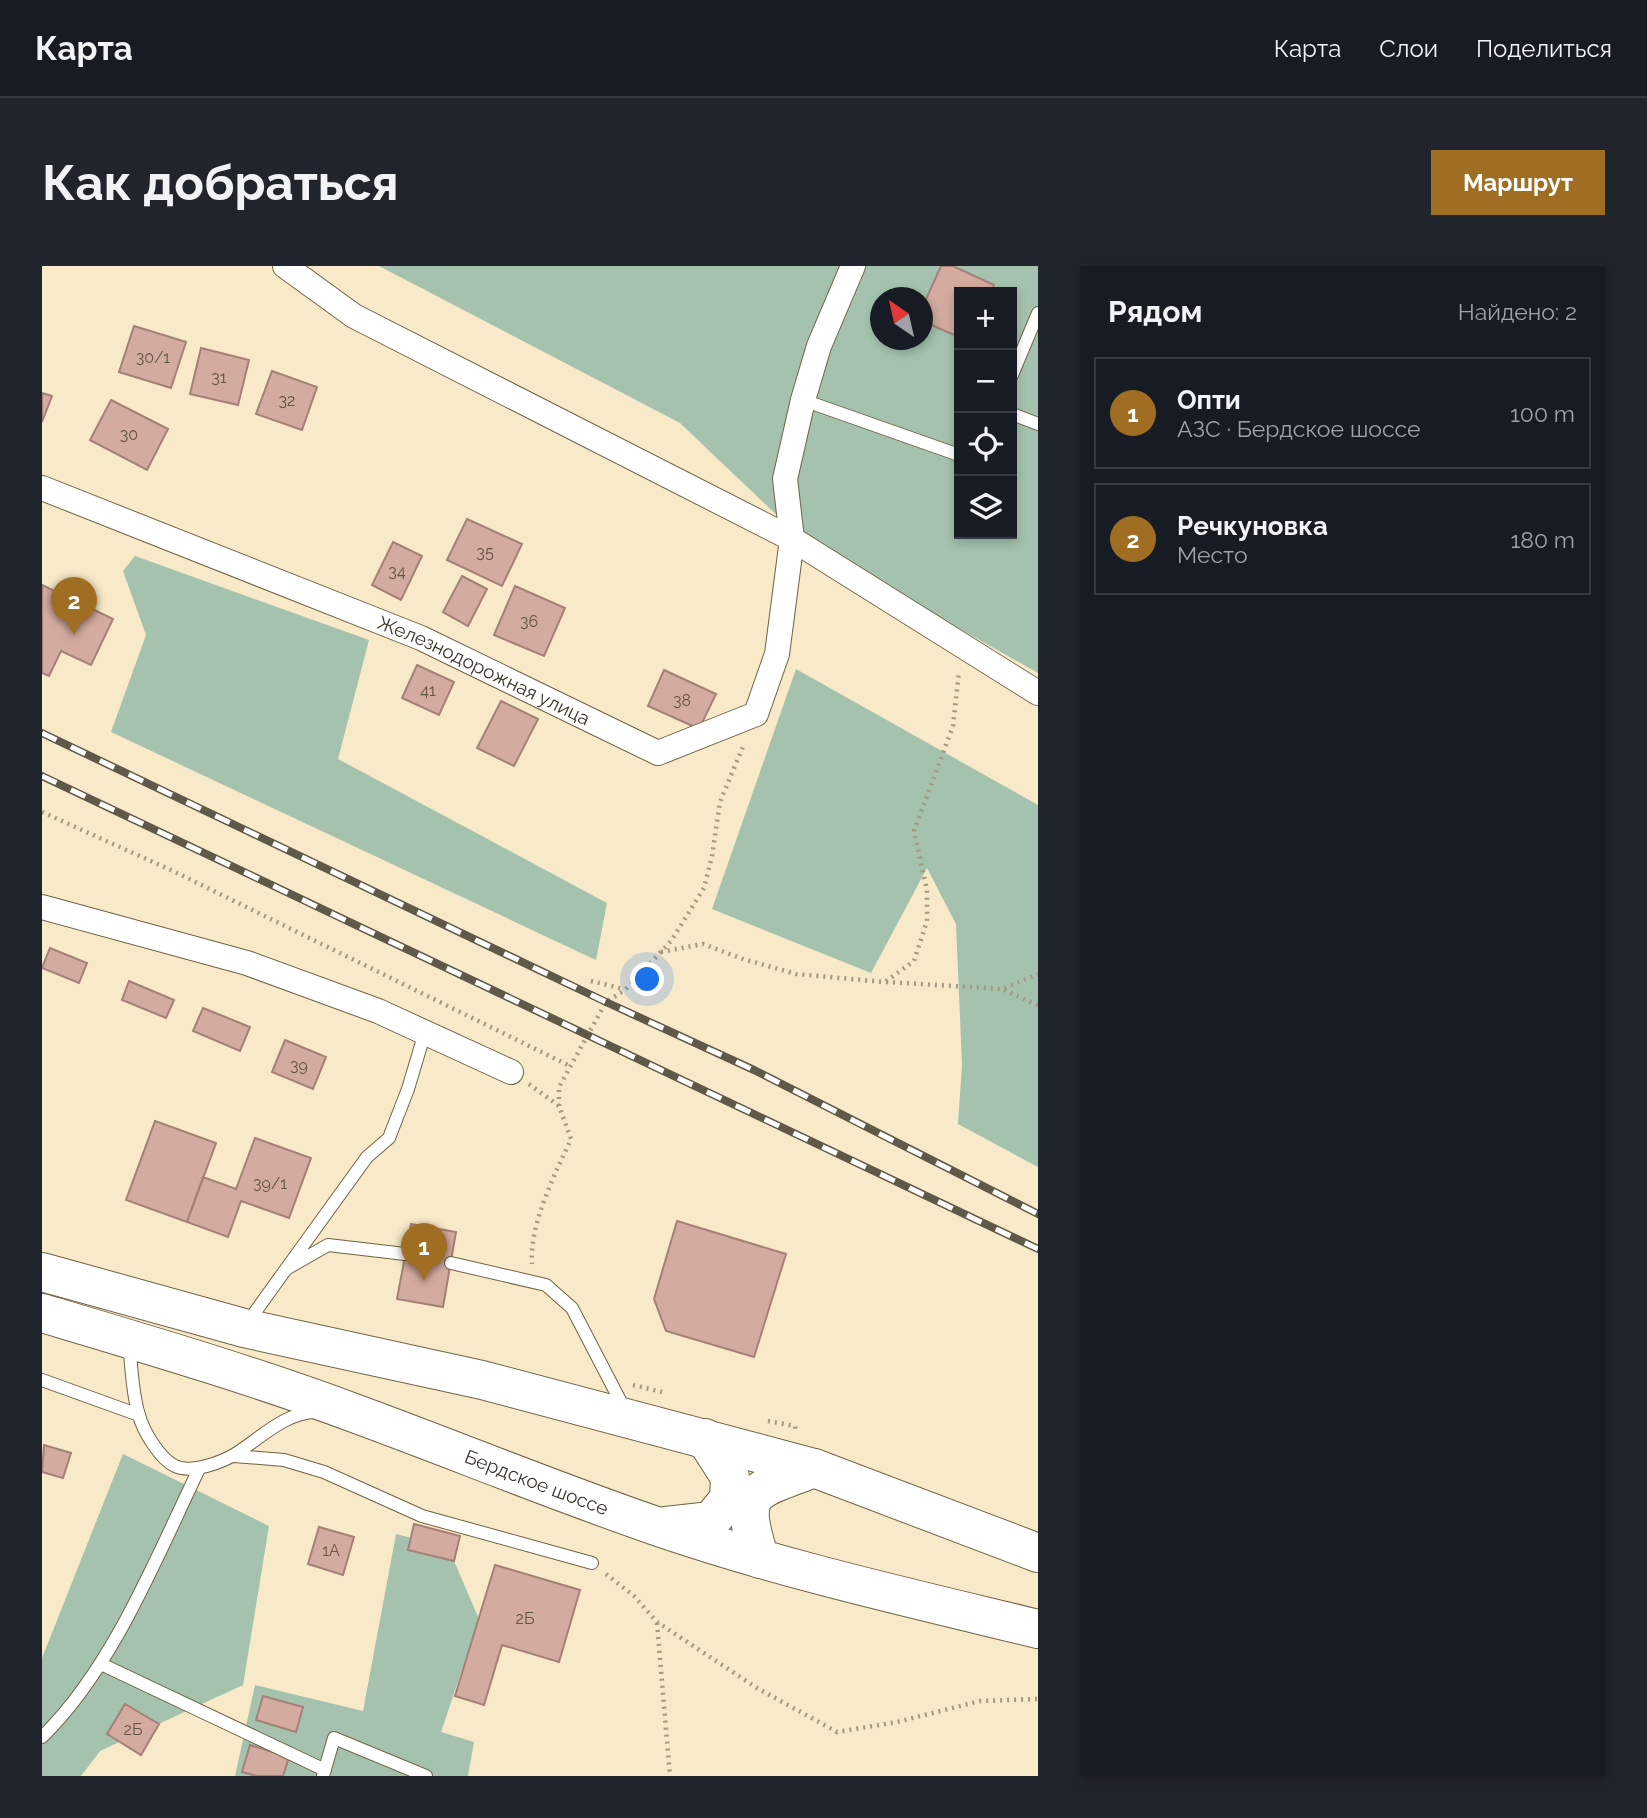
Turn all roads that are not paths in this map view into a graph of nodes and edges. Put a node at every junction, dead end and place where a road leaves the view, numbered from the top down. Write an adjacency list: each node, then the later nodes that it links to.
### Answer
1 (285, 266): 10 (street)
2 (853, 266): 5 (street)
3 (1038, 313): 4 (lane)
4 (1017, 363)
5 (803, 400): 8 (lane); 10 (street)
6 (1017, 416): 7 (lane)
7 (1038, 424)
8 (954, 453)
9 (42, 488): 10 (street, Железнодорожная улица)
10 (792, 539): 11 (street)
11 (1038, 693)
12 (42, 907): 13 (street)
13 (425, 1032): 14 (street); 17 (lane)
14 (511, 1072)
15 (405, 1254): 17 (lane)
16 (451, 1263): 25 (lane)
17 (286, 1269): 20 (lane)
18 (42, 1272): 20 (highway)
19 (42, 1313): 21 (highway, Бердское шоссе)
20 (244, 1328): 25 (highway)
21 (128, 1339): 23 (highway, Бердское шоссе); 24 (lane)
22 (42, 1380): 24 (lane)
23 (353, 1413): 27 (lane); 30 (highway, Бердское шоссе)
24 (139, 1415): 29 (lane)
25 (628, 1418): 26 (highway)
26 (705, 1438): 28 (highway); 30 (highway)
27 (234, 1455): 29 (lane); 33 (lane)
28 (814, 1468): 31 (highway); 32 (highway)
29 (199, 1469): 35 (lane)
30 (657, 1526): 32 (highway, Бердское шоссе)
31 (1038, 1553)
32 (760, 1559): 34 (highway, Бердское шоссе)
33 (592, 1563)
34 (1038, 1629)
35 (100, 1664): 36 (lane); 37 (lane)
36 (42, 1737)
37 (324, 1773): 38 (lane)
38 (426, 1776)

